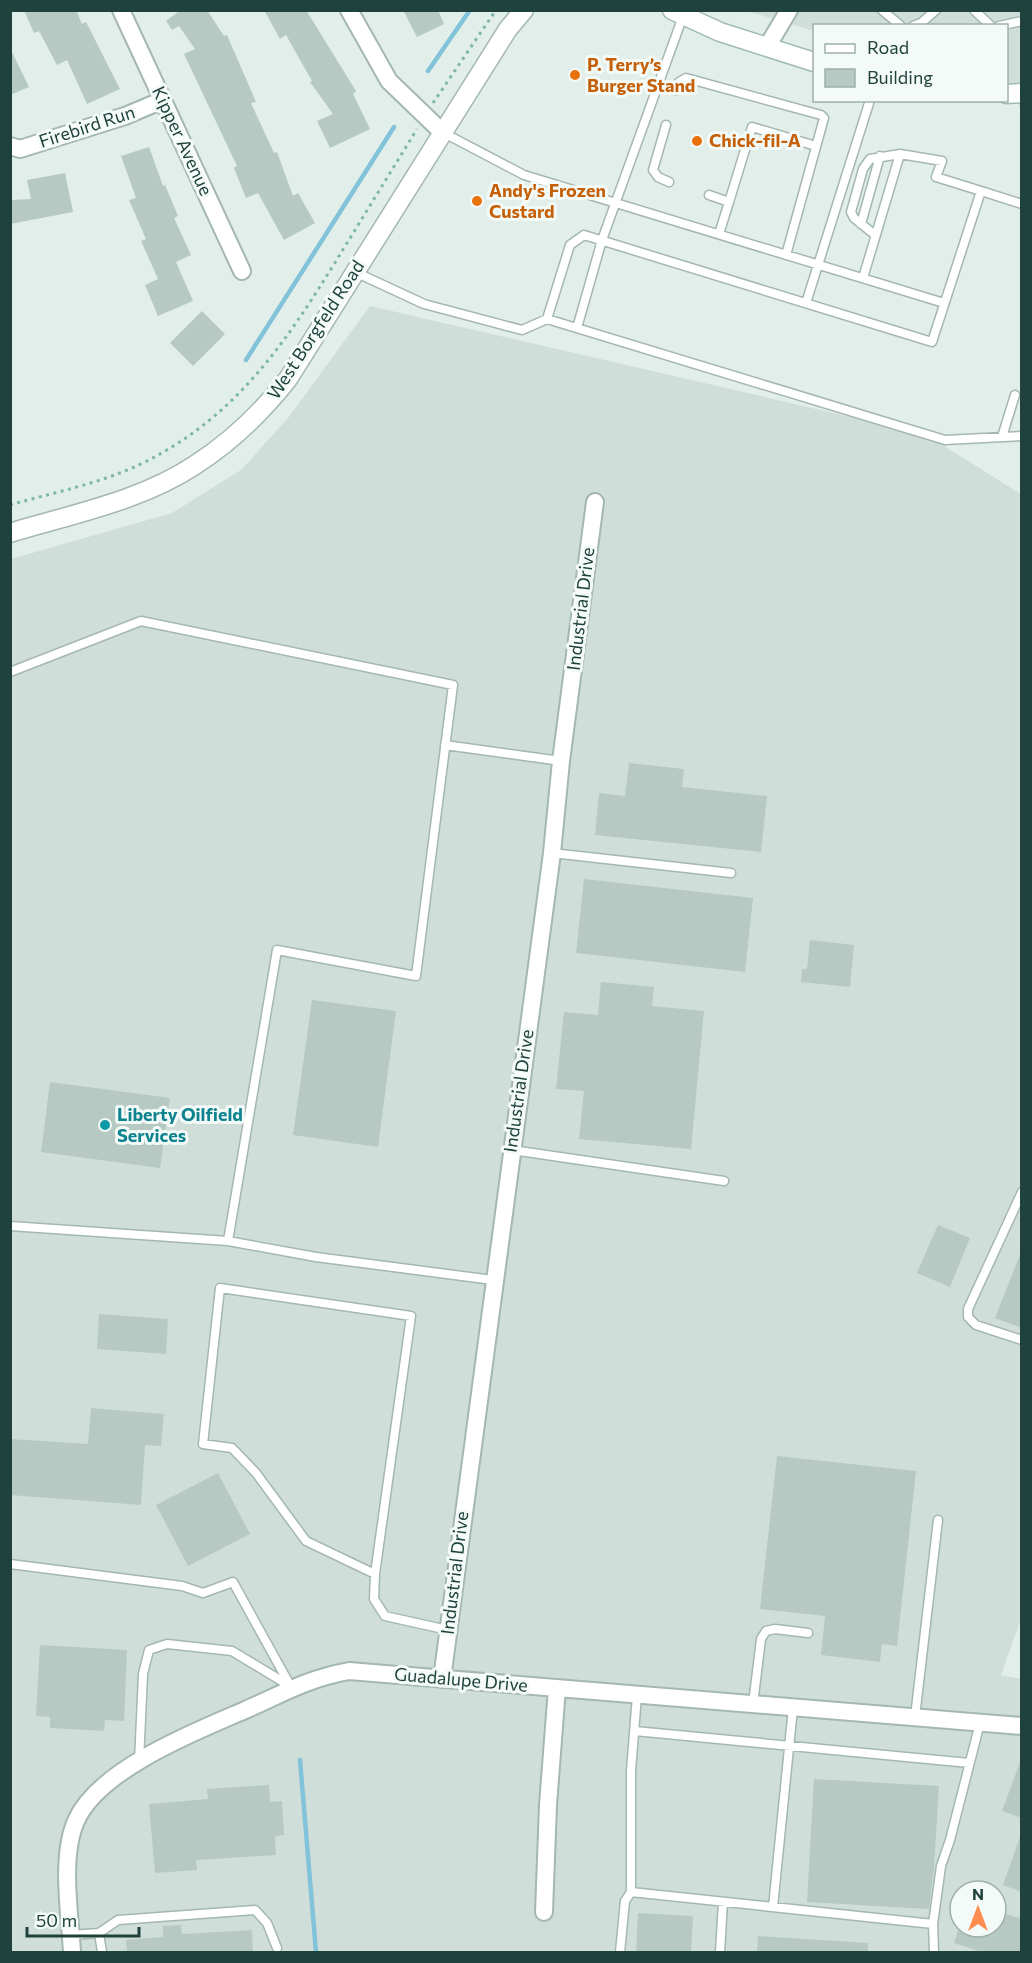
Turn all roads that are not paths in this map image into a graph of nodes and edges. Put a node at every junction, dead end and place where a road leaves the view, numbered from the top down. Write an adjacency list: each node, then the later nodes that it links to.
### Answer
1 (121, 10): 15 (street, Kipper Avenue)
2 (349, 10): 18 (street)
3 (524, 10): 18 (street, West Borgfeld Road)
4 (789, 10): 12 (street)
5 (882, 10): 9 (lane)
6 (936, 10): 10 (lane)
7 (974, 10): 11 (lane)
8 (677, 13): 12 (street); 27 (lane)
9 (900, 24)
10 (918, 24)
11 (989, 24)
12 (767, 47): 13 (street)
13 (813, 62)
14 (676, 90): 20 (lane)
15 (163, 100): 19 (street, Firebird Run); 35 (street, Kipper Avenue)
16 (869, 102): 34 (lane)
17 (666, 125): 23 (lane)
18 (441, 132): 27 (lane); 36 (street, West Borgfeld Road)
19 (10, 146)
20 (816, 146): 26 (lane); 33 (lane)
21 (900, 154): 22 (lane); 24 (lane); 31 (lane)
22 (880, 156): 29 (lane); 29 (lane)
23 (669, 182)
24 (981, 191): 28 (lane); 39 (lane)
25 (709, 195): 26 (lane)
26 (729, 202): 30 (lane)
27 (617, 204): 30 (lane); 32 (lane)
28 (1022, 204)
29 (861, 224): 31 (lane)
30 (719, 234): 33 (lane)
31 (876, 235): 37 (lane)
32 (602, 240): 38 (lane); 40 (lane); 41 (lane)
33 (786, 255): 34 (lane)
34 (817, 264): 37 (lane); 38 (lane)
35 (242, 272)
36 (354, 272): 40 (lane); 46 (street, West Borgfeld Road)
37 (863, 278): 39 (lane)
38 (806, 303): 39 (lane)
39 (944, 303)
40 (547, 319): 41 (lane)
41 (577, 328): 44 (lane)
42 (1015, 395): 44 (lane)
43 (1022, 436): 44 (lane)
44 (1002, 437)
45 (595, 502): 49 (street, Industrial Drive)
46 (10, 533)
47 (10, 672): 48 (lane)
48 (445, 745): 49 (lane); 56 (lane)
49 (561, 761): 50 (street, Industrial Drive)
50 (552, 853): 51 (lane); 52 (street, Industrial Drive)
51 (730, 873)
52 (511, 1150): 53 (lane); 57 (street, Industrial Drive)
53 (724, 1181)
54 (1022, 1192): 58 (lane)
55 (10, 1226): 56 (lane)
56 (228, 1241): 57 (lane)
57 (494, 1280): 62 (street, Industrial Drive)
58 (1022, 1340)
59 (938, 1520): 70 (lane)
60 (10, 1564): 65 (lane)
61 (375, 1574): 61 (lane); 62 (lane)
62 (448, 1630): 64 (street, Industrial Drive)
63 (808, 1633): 68 (lane)
64 (441, 1679): 65 (street, Guadalupe Drive); 66 (street, Guadalupe Drive)
65 (291, 1687): 75 (street, Guadalupe Drive); 75 (lane)
66 (557, 1688): 67 (street, Guadalupe Drive); 80 (street)
67 (637, 1695): 68 (street, Guadalupe Drive); 73 (lane)
68 (753, 1704): 69 (street, Guadalupe Drive)
69 (793, 1707): 70 (street, Guadalupe Drive); 74 (lane)
70 (915, 1717): 71 (street, Guadalupe Drive)
71 (980, 1723): 72 (street, Guadalupe Drive); 76 (lane)
72 (1022, 1726)
73 (635, 1731): 74 (lane); 77 (lane)
74 (788, 1746): 76 (lane); 79 (lane)
75 (139, 1762): 83 (street, Guadalupe Drive)
76 (969, 1763): 81 (lane)
77 (631, 1892): 78 (lane); 87 (lane)
78 (723, 1902): 79 (lane); 88 (lane)
79 (773, 1907): 81 (lane)
80 (544, 1912)
81 (933, 1924): 89 (lane)
82 (99, 1933): 83 (lane); 84 (lane); 86 (lane)
83 (71, 1935): 85 (street, Guadalupe Drive)
84 (277, 1948)
85 (72, 1953)
86 (102, 1953)
87 (620, 1953)
88 (720, 1953)
89 (934, 1953)

